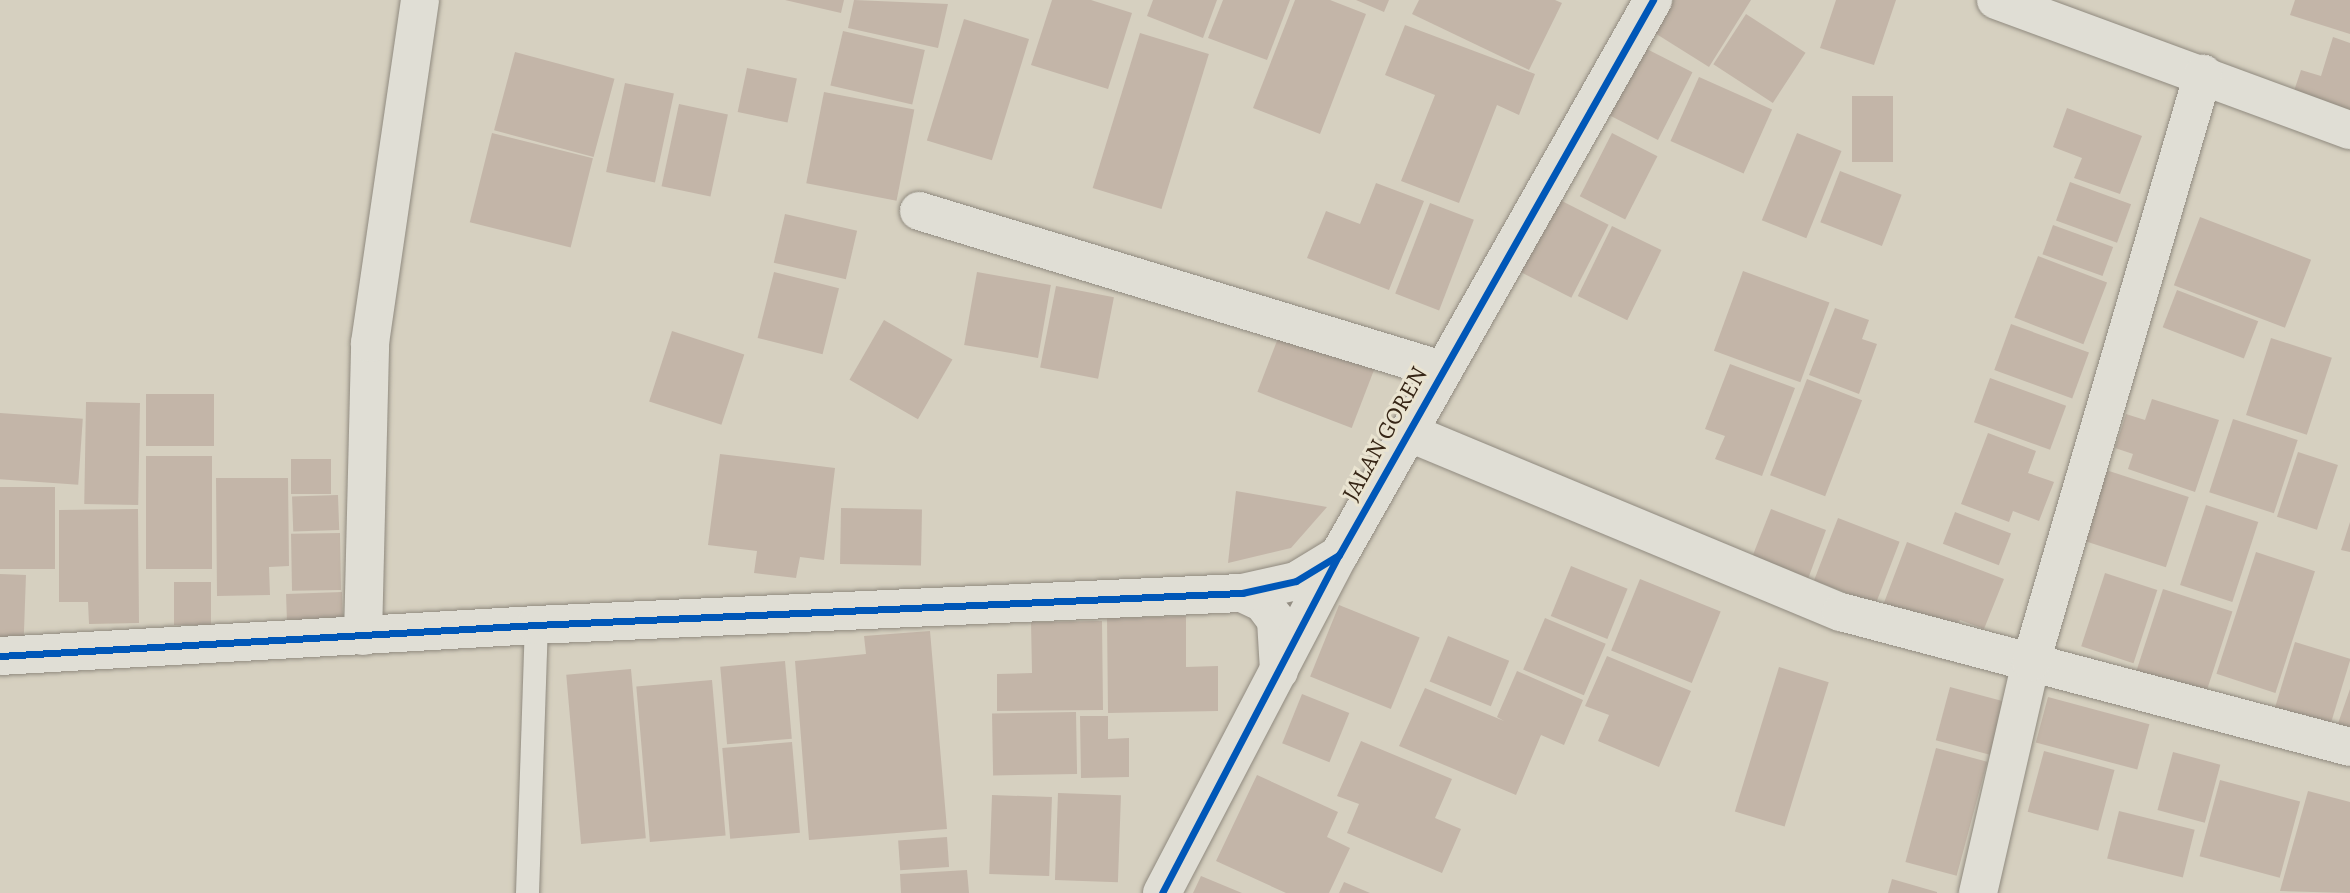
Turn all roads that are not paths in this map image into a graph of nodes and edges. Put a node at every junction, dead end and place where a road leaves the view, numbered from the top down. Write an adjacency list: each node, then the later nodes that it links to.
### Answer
1 (420, 0): 12 (street)
2 (1653, 0): 7 (street, JALAN GOREN)
3 (1996, 0): 4 (street)
4 (2203, 74): 5 (street); 14 (street)
5 (2350, 130)
6 (919, 211): 7 (street)
7 (1442, 370): 8 (street, JALAN GOREN)
8 (1410, 433): 9 (street, JALAN GOREN); 14 (street)
9 (1339, 555): 10 (street); 15 (street, JALAN GOREN)
10 (1242, 593): 11 (street); 15 (street)
11 (536, 625): 12 (street); 17 (lane)
12 (363, 635): 13 (street)
13 (0, 656)
14 (2031, 662): 16 (street); 19 (street)
15 (1279, 671): 18 (street, JALAN GOREN)
16 (2350, 747)
17 (527, 893)
18 (1162, 893)
19 (1978, 893)

